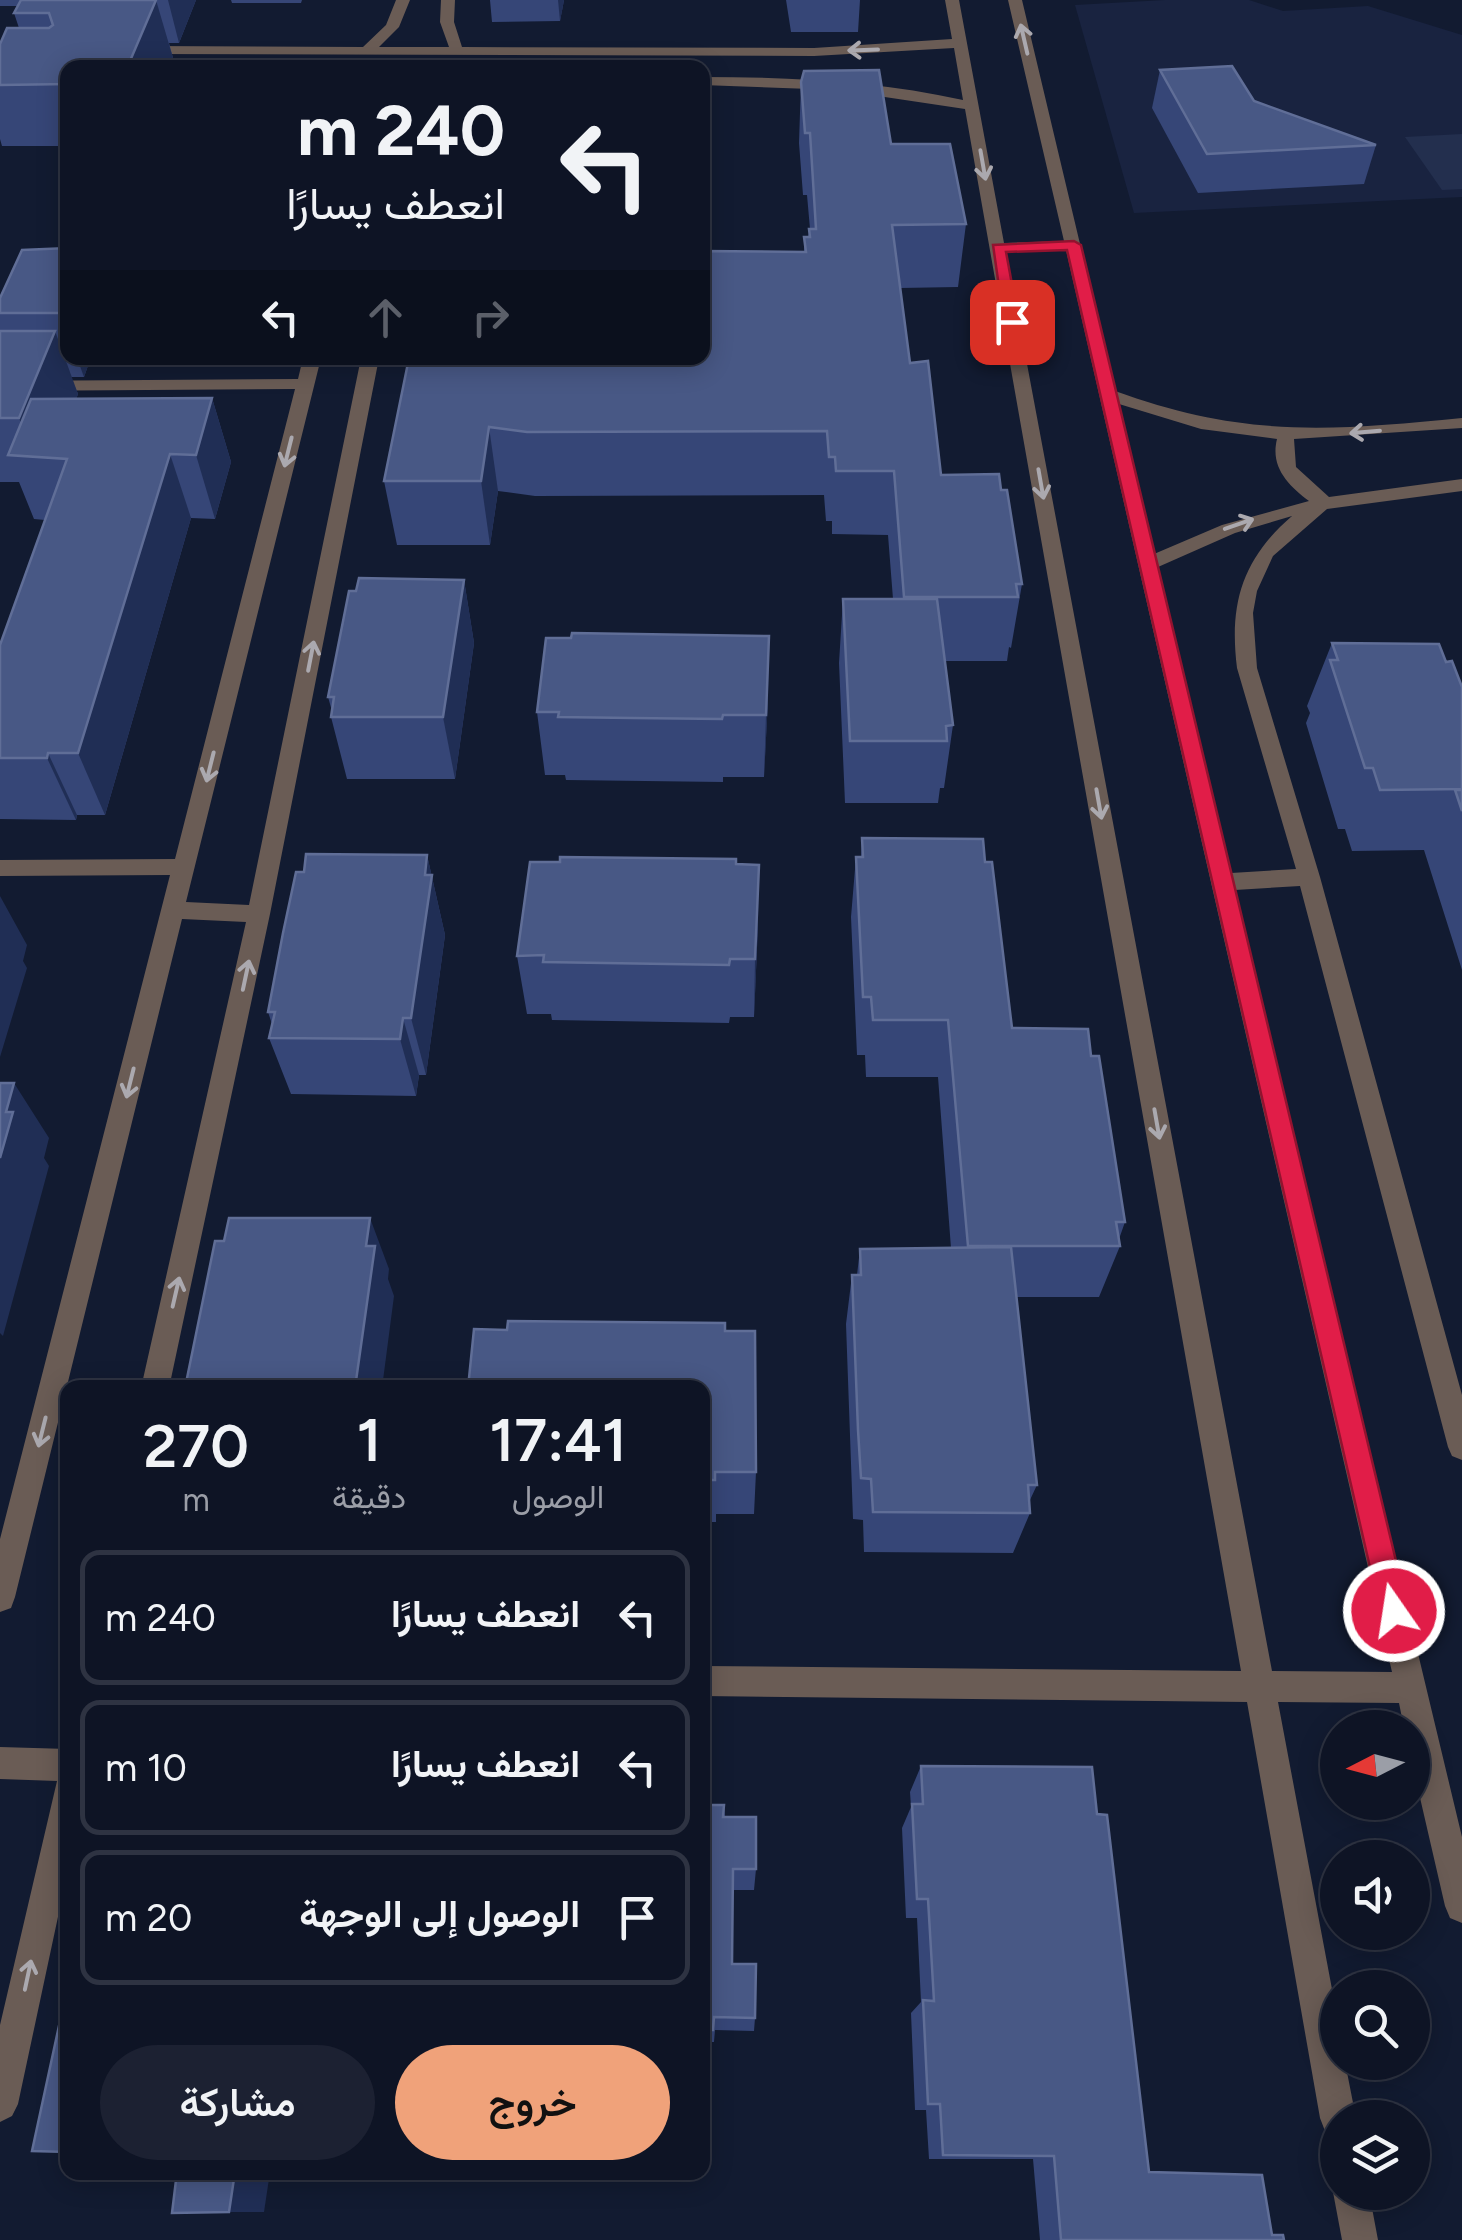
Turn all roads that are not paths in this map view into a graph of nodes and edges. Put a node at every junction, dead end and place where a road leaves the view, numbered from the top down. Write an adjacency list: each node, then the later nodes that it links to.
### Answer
1 (403, 0): 7 (street)
2 (448, 0): 8 (street)
3 (952, 0): 5 (street)
4 (1015, 0): 13 (street, one-way to 4)
5 (960, 43): 9 (street, one-way to 9); 12 (street)
6 (114, 50): 7 (street)
7 (366, 50): 8 (street)
8 (456, 51): 9 (street)
9 (772, 51): 11 (street)
10 (710, 81): 11 (street)
11 (772, 81): 12 (street)
12 (972, 106): 14 (street, one-way to 14)
13 (1074, 245): 14 (street); 19 (street)
14 (998, 248): 35 (street, one-way to 35)
15 (310, 365): 17 (street)
16 (369, 365): 30 (street, one-way to 16)
17 (305, 384): 18 (street); 25 (street, one-way to 25)
18 (0, 386)
19 (1110, 395): 21 (street); 24 (street)
20 (1462, 424): 21 (street, one-way to 21)
21 (1286, 437): 23 (street)
22 (1462, 485): 23 (street)
23 (1324, 502): 24 (street, one-way to 23); 27 (street)
24 (1150, 564): 28 (street)
25 (185, 867): 26 (street); 29 (street)
26 (0, 868)
27 (1309, 876): 28 (street); 32 (street)
28 (1224, 882): 36 (street)
29 (174, 910): 30 (street); 33 (street, one-way to 33)
30 (259, 914): 31 (street, one-way to 30)
31 (157, 1380)
32 (1462, 1447)
33 (0, 1596)
34 (710, 1681): 35 (street)
35 (1260, 1686): 36 (street); 41 (street)
36 (1412, 1688): 40 (street)
37 (0, 1763): 38 (street)
38 (60, 1765)
39 (60, 1829): 42 (street, one-way to 39)
40 (1462, 1906)
41 (1335, 2100)
42 (0, 2104)
43 (1354, 2210): 44 (street)
44 (1360, 2240)

